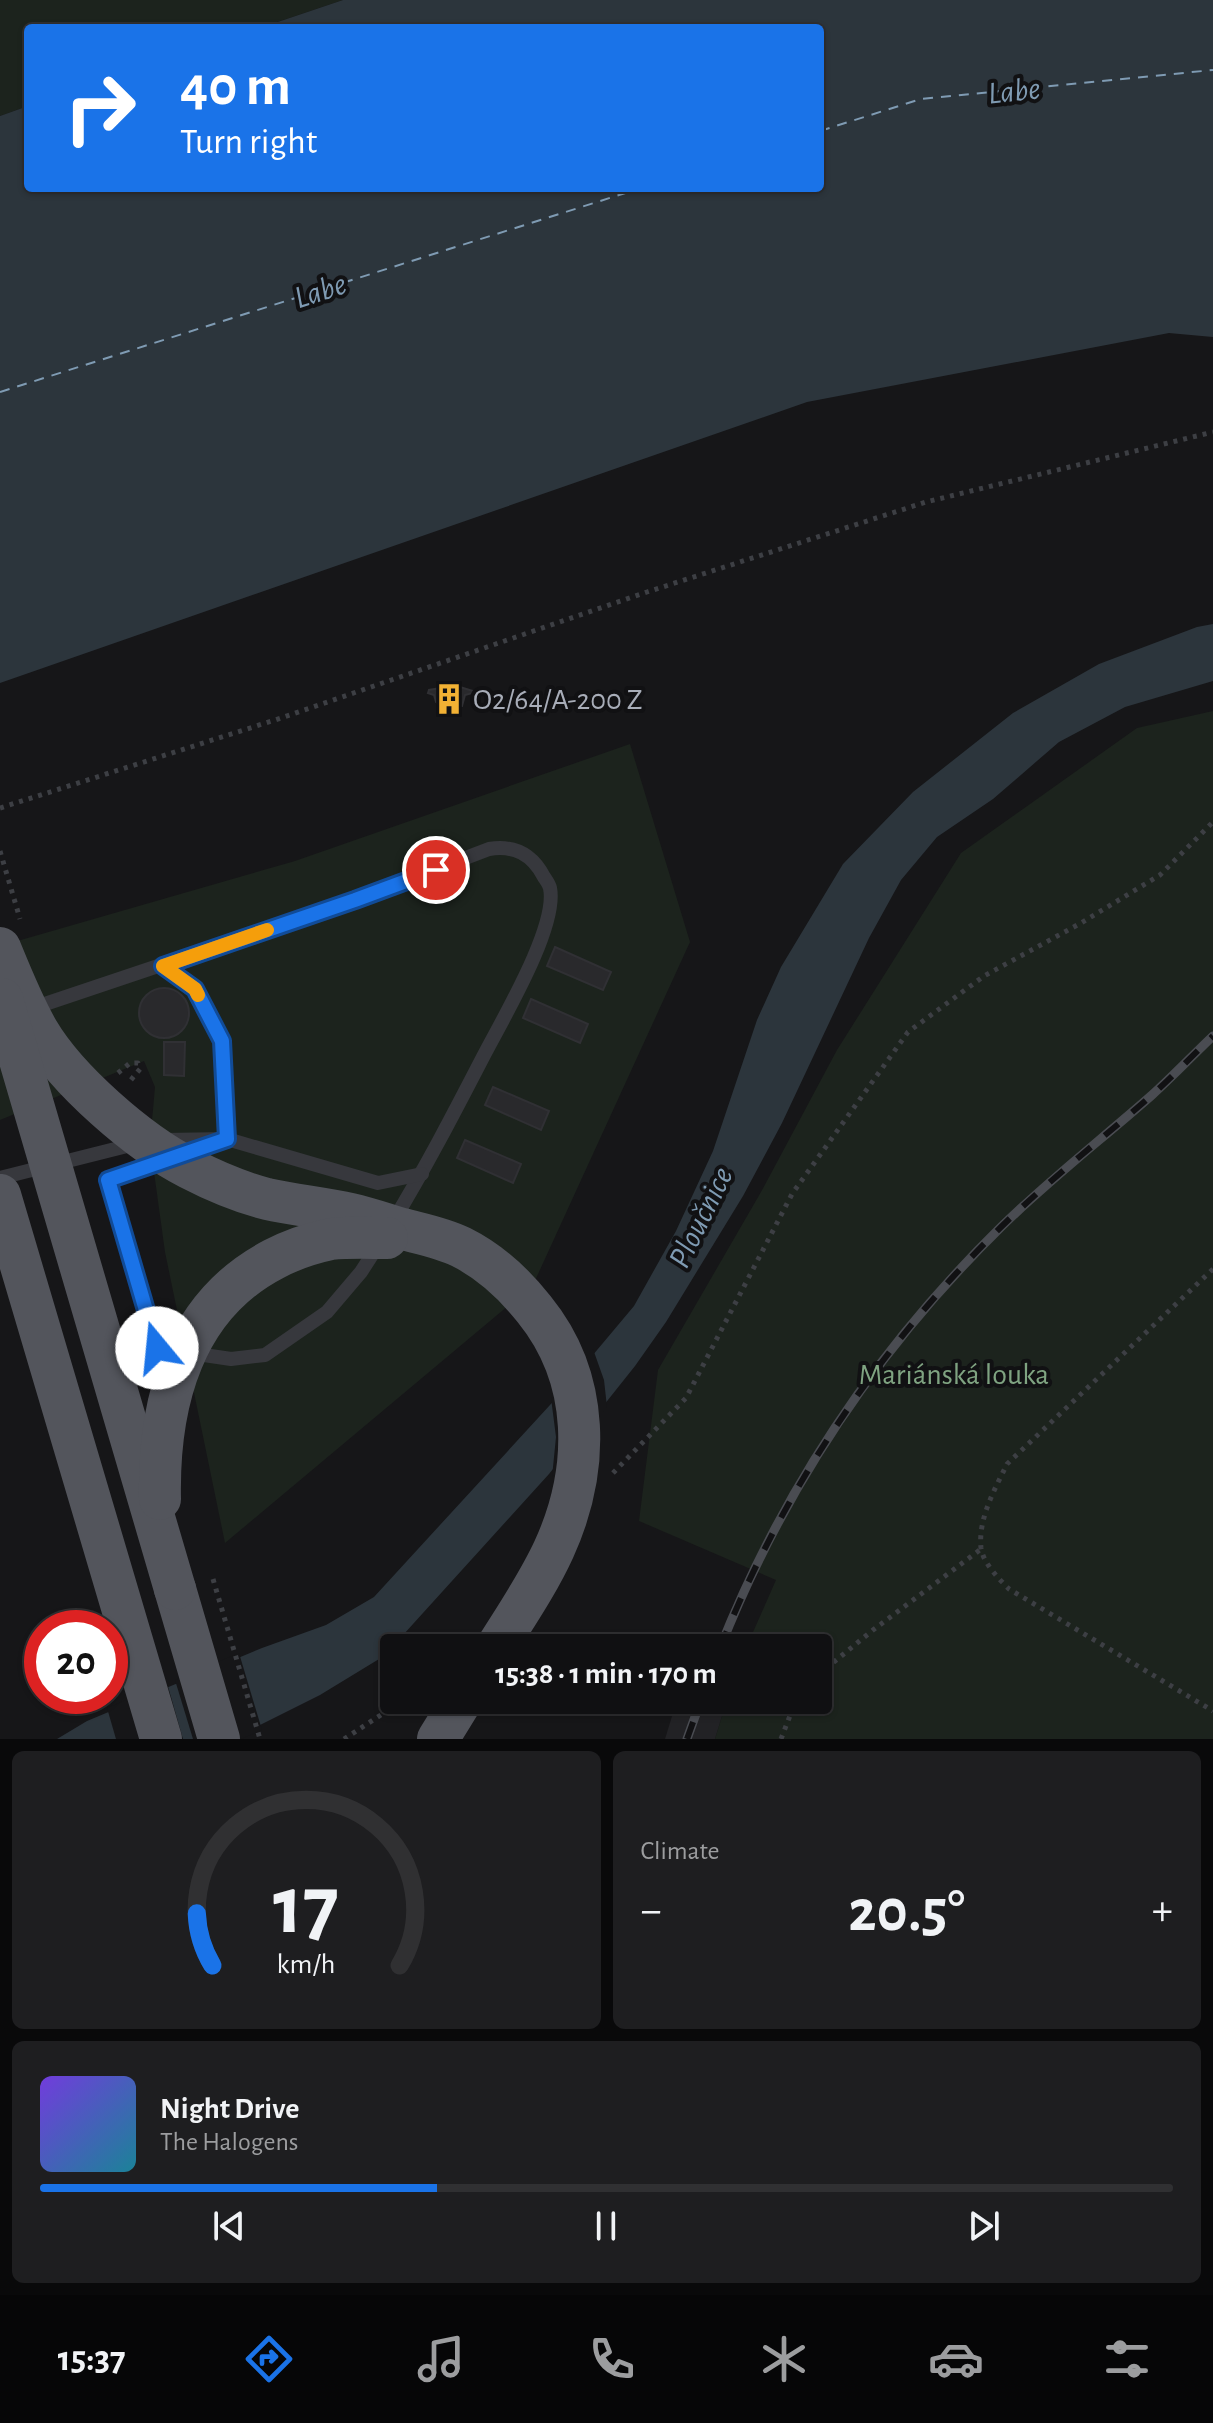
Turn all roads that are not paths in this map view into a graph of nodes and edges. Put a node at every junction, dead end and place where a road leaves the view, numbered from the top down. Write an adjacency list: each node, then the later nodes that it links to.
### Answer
1 (0, 948): 9 (main road, bridge)
2 (163, 966): 4 (lane); 5 (lane); 6 (lane)
3 (0, 992): 10 (main road, bridge)
4 (0, 1019)
5 (227, 1139): 6 (lane); 6 (lane); 7 (lane)
6 (422, 1174)
7 (0, 1178)
8 (0, 1195): 13 (main road)
9 (432, 1237): 10 (main road, bridge); 11 (main road, bridge)
10 (175, 1589): 14 (main road)
11 (505, 1634)
12 (453, 1714): 15 (main road)
13 (161, 1739)
14 (219, 1739)
15 (438, 1739)

